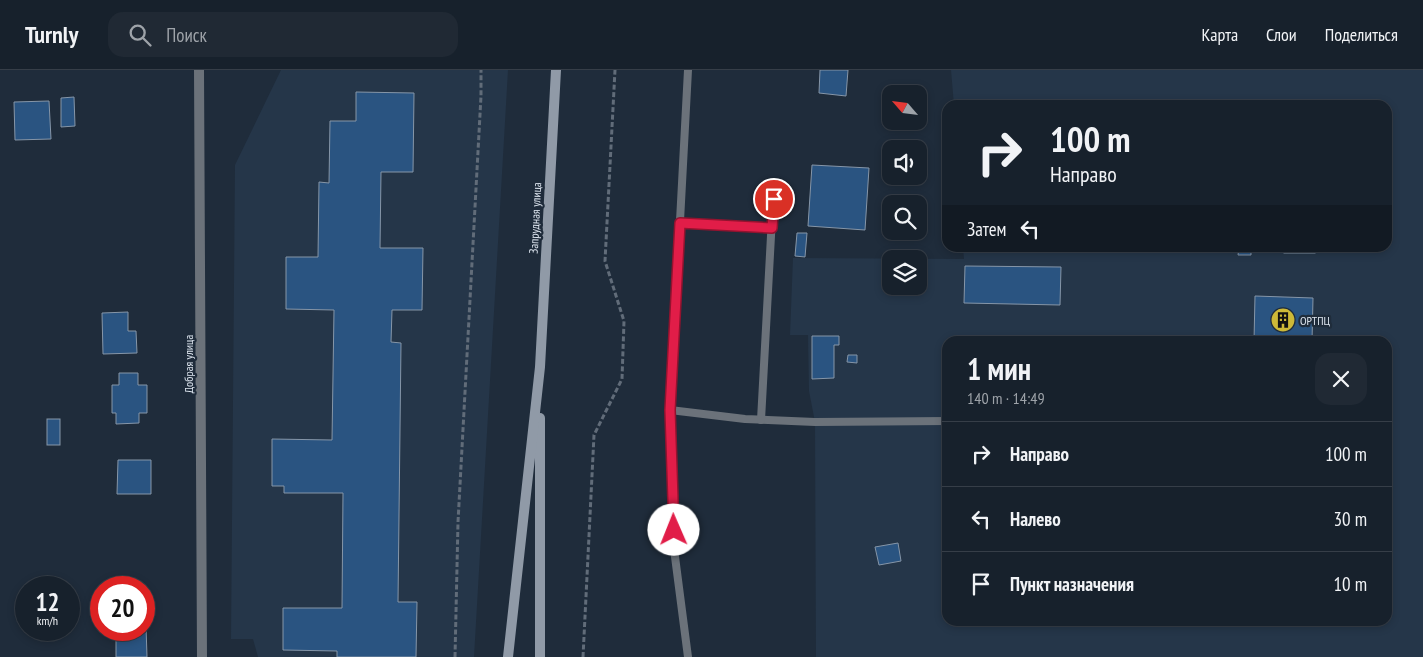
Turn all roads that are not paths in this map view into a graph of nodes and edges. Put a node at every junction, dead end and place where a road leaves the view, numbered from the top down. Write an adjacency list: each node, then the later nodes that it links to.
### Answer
1 (199, 70): 11 (street, Добрая улица)
2 (556, 70): 7 (main road, Запрудная улица)
3 (688, 70): 5 (lane)
4 (774, 199): 6 (lane)
5 (680, 223): 6 (lane); 8 (lane)
6 (772, 228): 9 (lane)
7 (540, 367): 12 (main road, Запрудная улица); 13 (main road, Запрудная улица)
8 (670, 410): 9 (lane); 14 (lane)
9 (761, 420): 10 (lane)
10 (942, 420)
11 (202, 657)
12 (508, 657)
13 (540, 657)
14 (688, 657)

